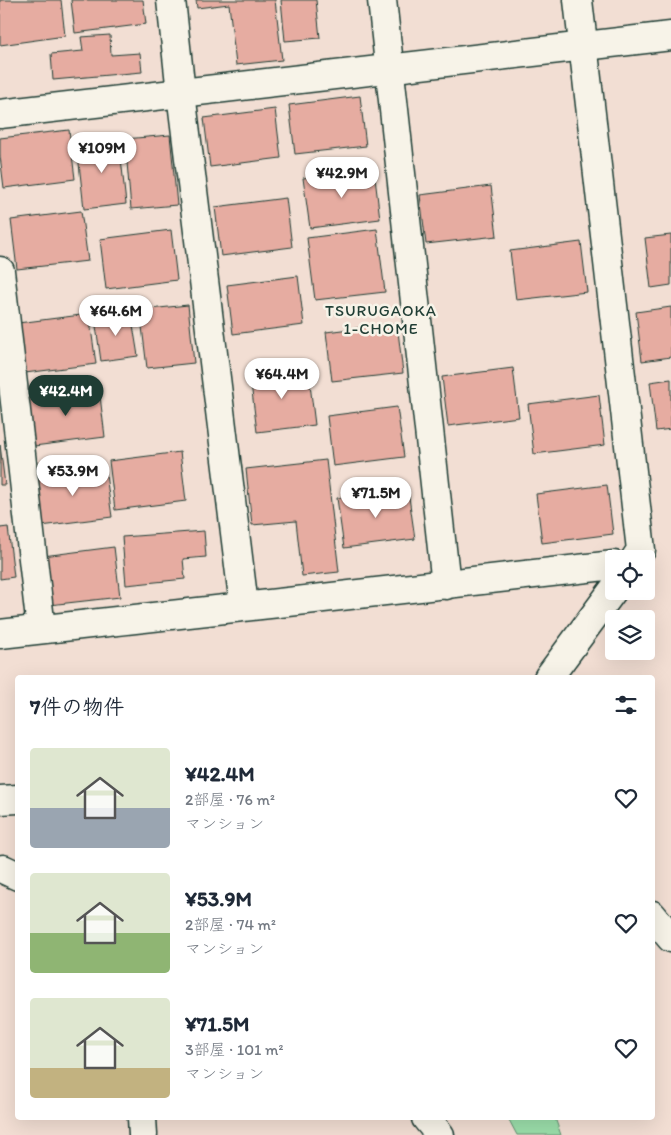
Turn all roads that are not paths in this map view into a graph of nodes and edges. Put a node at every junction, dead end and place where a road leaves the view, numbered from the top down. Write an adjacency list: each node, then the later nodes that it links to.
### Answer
1 (171, 0): 7 (street)
2 (382, 0): 6 (street)
3 (578, 0): 5 (street)
4 (671, 36): 5 (street)
5 (583, 46): 6 (street); 10 (street)
6 (390, 69): 7 (street); 12 (street)
7 (181, 93): 8 (street); 14 (street)
8 (0, 114)
9 (0, 271): 15 (street)
10 (633, 550)
11 (605, 566): 12 (street)
12 (446, 585): 14 (street)
13 (606, 600): 17 (street)
14 (244, 606): 15 (street)
15 (41, 629): 16 (street)
16 (0, 634)
17 (550, 675)
18 (15, 799): 19 (street)
19 (0, 800)
20 (655, 919): 21 (street)
21 (671, 938)
22 (142, 1120): 24 (street)
23 (428, 1120): 25 (street)
24 (143, 1135)
25 (440, 1135)

